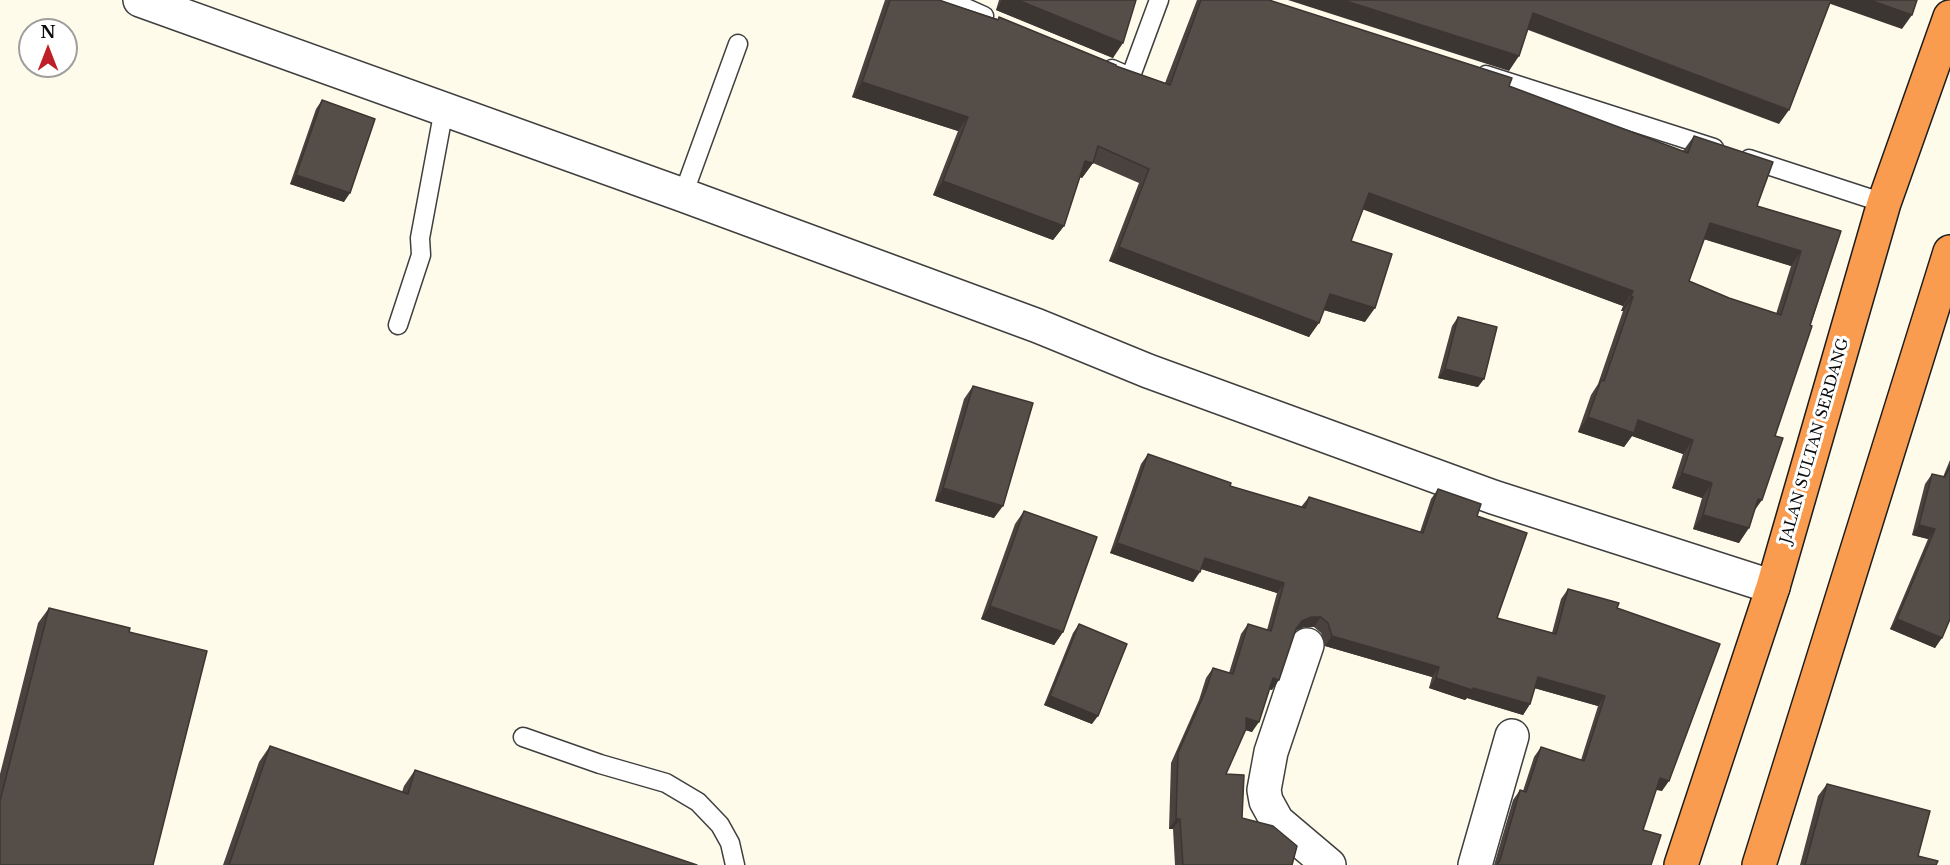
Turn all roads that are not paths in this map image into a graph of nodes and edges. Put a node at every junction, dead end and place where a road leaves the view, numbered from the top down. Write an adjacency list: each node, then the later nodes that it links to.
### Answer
1 (140, 0): 9 (street)
2 (948, 0): 5 (lane)
3 (1159, 0): 7 (lane)
4 (1950, 17): 11 (highway, JALAN SULTAN SERDANG)
5 (1004, 25)
6 (738, 44): 10 (lane)
7 (1092, 61)
8 (1464, 68): 11 (lane)
9 (444, 109): 10 (street); 13 (lane)
10 (682, 195): 14 (street)
11 (1884, 203): 14 (highway, JALAN SULTAN SERDANG)
12 (1950, 252): 22 (highway)
13 (398, 325)
14 (1773, 587): 21 (highway, JALAN SULTAN SERDANG)
15 (1307, 645): 19 (street)
16 (1512, 736): 20 (street)
17 (523, 737): 18 (lane)
18 (735, 865)
19 (1329, 865)
20 (1475, 865)
21 (1681, 865)
22 (1759, 865)

